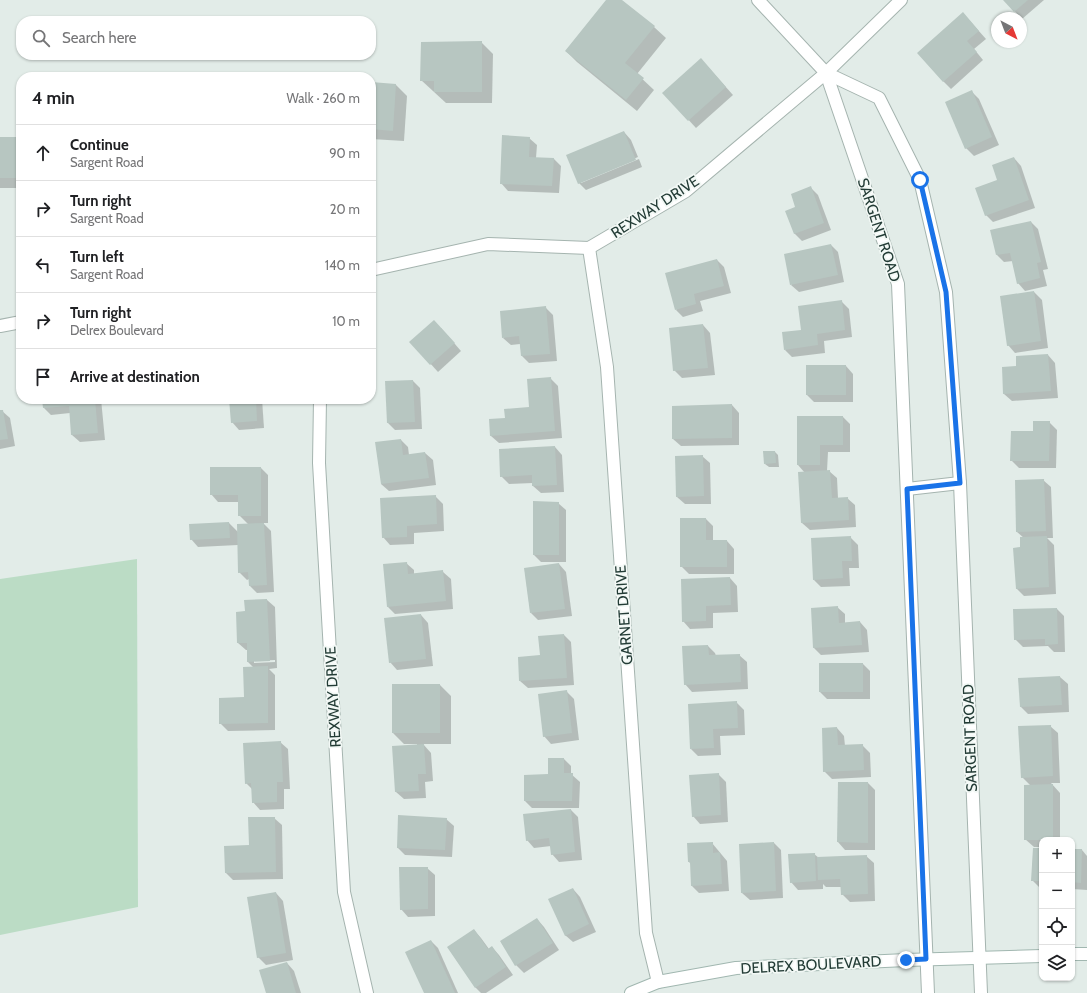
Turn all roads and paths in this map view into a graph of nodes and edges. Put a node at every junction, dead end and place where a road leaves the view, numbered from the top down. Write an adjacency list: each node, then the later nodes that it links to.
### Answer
1 (758, 0): 3 (street, SARGENT ROAD)
2 (901, 0): 3 (street, REXWAY DRIVE)
3 (826, 73): 4 (street, REXWAY DRIVE); 9 (street, SARGENT ROAD); 10 (street, SARGENT ROAD)
4 (589, 248): 5 (street); 16 (street, GARNET DRIVE)
5 (376, 269)
6 (16, 323): 7 (street)
7 (0, 326)
8 (320, 404): 17 (street, REXWAY DRIVE)
9 (960, 483): 10 (street); 14 (street, SARGENT ROAD)
10 (907, 489): 15 (street, SARGENT ROAD)
11 (1075, 954): 12 (street)
12 (1087, 954)
13 (1039, 956): 14 (street, DELREX BOULEVARD)
14 (979, 958): 15 (street, DELREX BOULEVARD); 20 (street, SARGENT ROAD)
15 (926, 959): 16 (street, DELREX BOULEVARD); 19 (street, SARGENT ROAD)
16 (658, 982): 18 (street, DELREX BOULEVARD)
17 (366, 993)
18 (630, 993)
19 (928, 993)
20 (981, 993)

